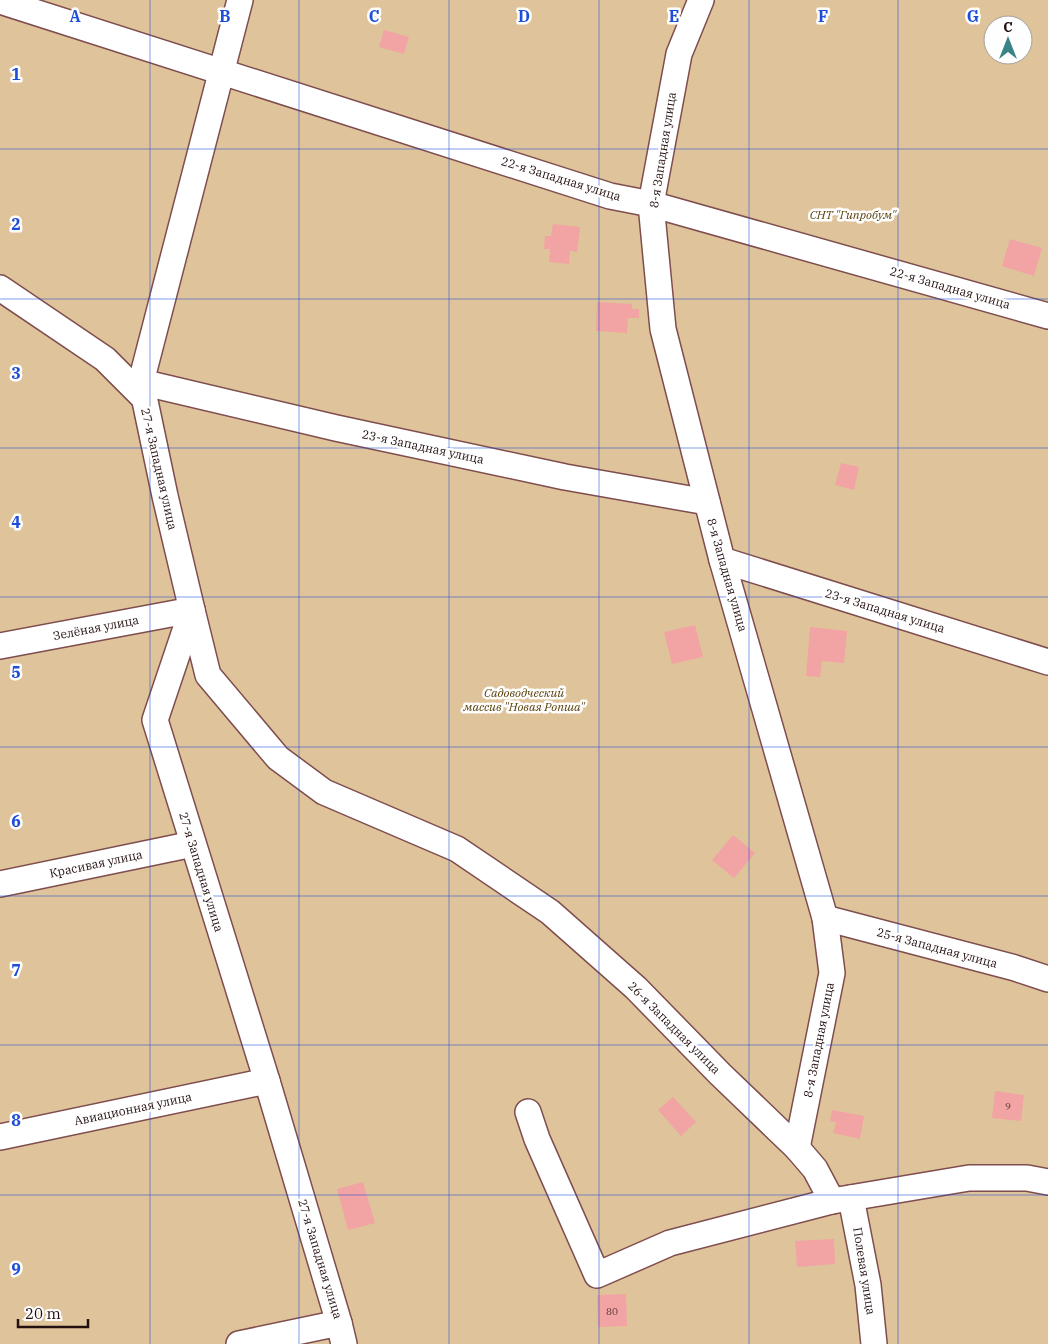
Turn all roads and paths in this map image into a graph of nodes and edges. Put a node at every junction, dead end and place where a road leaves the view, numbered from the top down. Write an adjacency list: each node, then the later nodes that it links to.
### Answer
1 (240, 0): 4 (street)
2 (701, 0): 5 (street, 8-я Западная улица)
3 (0, 2): 4 (street, 22-я Западная улица)
4 (220, 72): 5 (street, 22-я Западная улица); 8 (street)
5 (651, 204): 7 (street, 22-я Западная улица); 9 (street, 8-я Западная улица)
6 (0, 288): 8 (street)
7 (1048, 316)
8 (142, 390): 9 (street, 23-я Западная улица); 11 (street, 27-я Западная улица)
9 (707, 502): 10 (street, 8-я Западная улица)
10 (722, 560): 13 (street, 23-я Западная улица); 16 (street, 8-я Западная улица)
11 (192, 610): 12 (street, Зелёная улица); 14 (street, 27-я Западная улица); 21 (street, 26-я Западная улица)
12 (0, 646)
13 (1048, 662)
14 (192, 844): 15 (street, Красивая улица); 18 (street, 27-я Западная улица)
15 (0, 884)
16 (825, 918): 17 (street, 25-я Западная улица); 21 (street, 8-я Западная улица)
17 (1048, 980)
18 (267, 1081): 20 (street, Авиационная улица); 24 (street, 27-я Западная улица)
19 (528, 1112): 23 (street)
20 (0, 1137)
21 (797, 1148): 23 (street, 26-я Западная улица)
22 (1048, 1182): 23 (street)
23 (841, 1199): 26 (street, Полевая улица)
24 (342, 1333): 25 (street)
25 (238, 1344)
26 (874, 1344)

